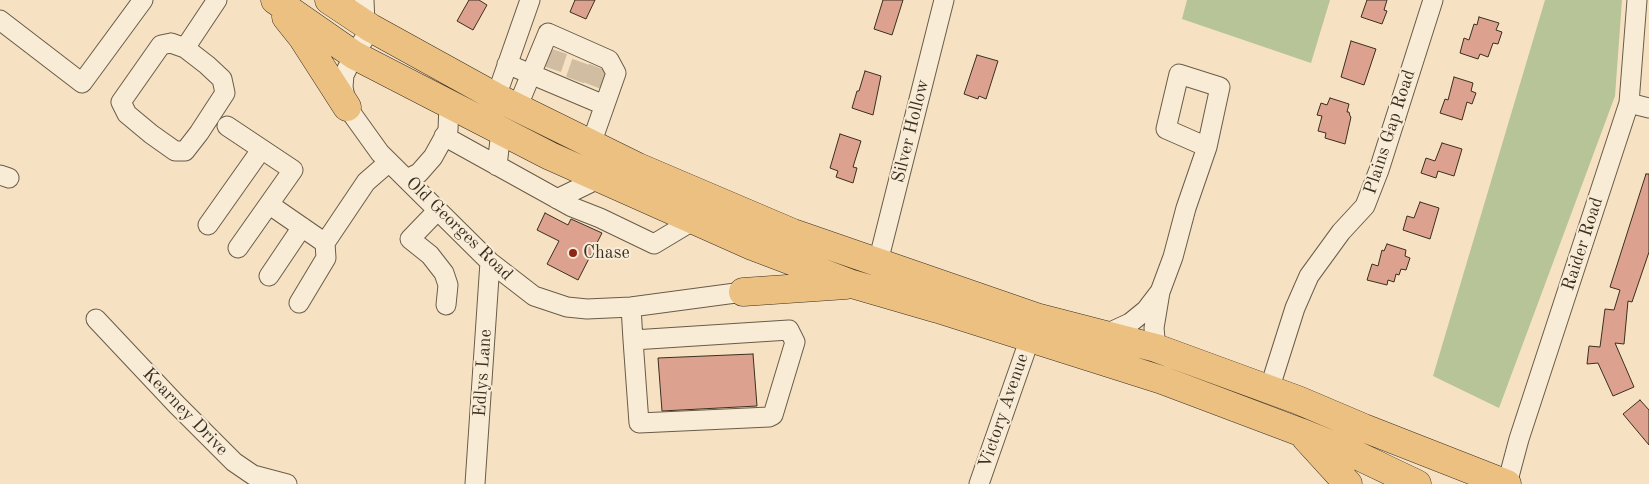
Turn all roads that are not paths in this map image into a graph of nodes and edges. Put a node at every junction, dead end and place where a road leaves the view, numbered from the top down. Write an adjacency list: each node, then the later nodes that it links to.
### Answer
1 (143, 0): 10 (street)
2 (217, 0): 11 (street)
3 (274, 0): 12 (highway); 19 (highway)
4 (330, 0): 9 (highway)
5 (530, 0): 13 (street)
6 (944, 0): 41 (street, Silver Hollow)
7 (1433, 0): 54 (street, Plains Gap Road)
8 (1637, 0): 15 (street, Raider Road)
9 (367, 18): 12 (street, Old Georges Road); 16 (highway)
10 (0, 20)
11 (184, 48): 11 (street)
12 (354, 55): 17 (highway); 19 (street, Old Georges Road)
13 (507, 64): 14 (street); 16 (street)
14 (543, 74): 16 (street); 18 (street); 18 (street)
15 (1628, 102): 20 (street); 61 (street, Raider Road)
16 (506, 103): 24 (highway)
17 (449, 104): 22 (highway); 23 (street)
18 (604, 105): 24 (street)
19 (347, 107): 27 (street, Old Georges Road)
20 (1649, 108)
21 (227, 126): 26 (street)
22 (501, 131): 28 (street); 29 (highway)
23 (444, 136): 28 (street); 30 (street)
24 (591, 144): 41 (highway)
25 (1207, 147): 45 (street)
26 (261, 150): 32 (street); 35 (street)
27 (389, 162): 30 (street, Old Georges Road); 37 (street)
28 (497, 166): 31 (street)
29 (600, 178): 31 (street); 34 (highway)
30 (407, 179): 33 (street, Old Georges Road)
31 (557, 199): 34 (street)
32 (270, 205): 36 (street); 39 (street)
33 (438, 210): 40 (street, Old Georges Road); 47 (street)
34 (694, 220): 38 (highway)
35 (208, 225)
36 (302, 227): 37 (street); 42 (street)
37 (325, 244): 46 (street)
38 (752, 246): 43 (highway); 44 (highway)
39 (238, 248)
40 (490, 262): 48 (street, Old Georges Road); 57 (street, Edlys Lane)
41 (878, 262): 50 (highway)
42 (269, 276)
43 (852, 284): 44 (highway); 50 (highway)
44 (743, 292): 48 (street, Old Georges Road)
45 (1160, 292): 51 (street); 53 (street)
46 (299, 303)
47 (446, 305)
48 (630, 307): 52 (street)
49 (96, 319): 56 (street, Kearney Drive)
50 (1033, 328): 51 (highway); 55 (highway); 58 (street, Victory Avenue)
51 (1104, 335): 53 (highway)
52 (633, 340): 52 (street)
53 (1156, 348): 54 (highway)
54 (1269, 390): 61 (highway)
55 (1300, 432): 59 (highway); 60 (highway)
56 (286, 484)
57 (475, 484)
58 (979, 484)
59 (1348, 484)
60 (1417, 484)
61 (1507, 484)

